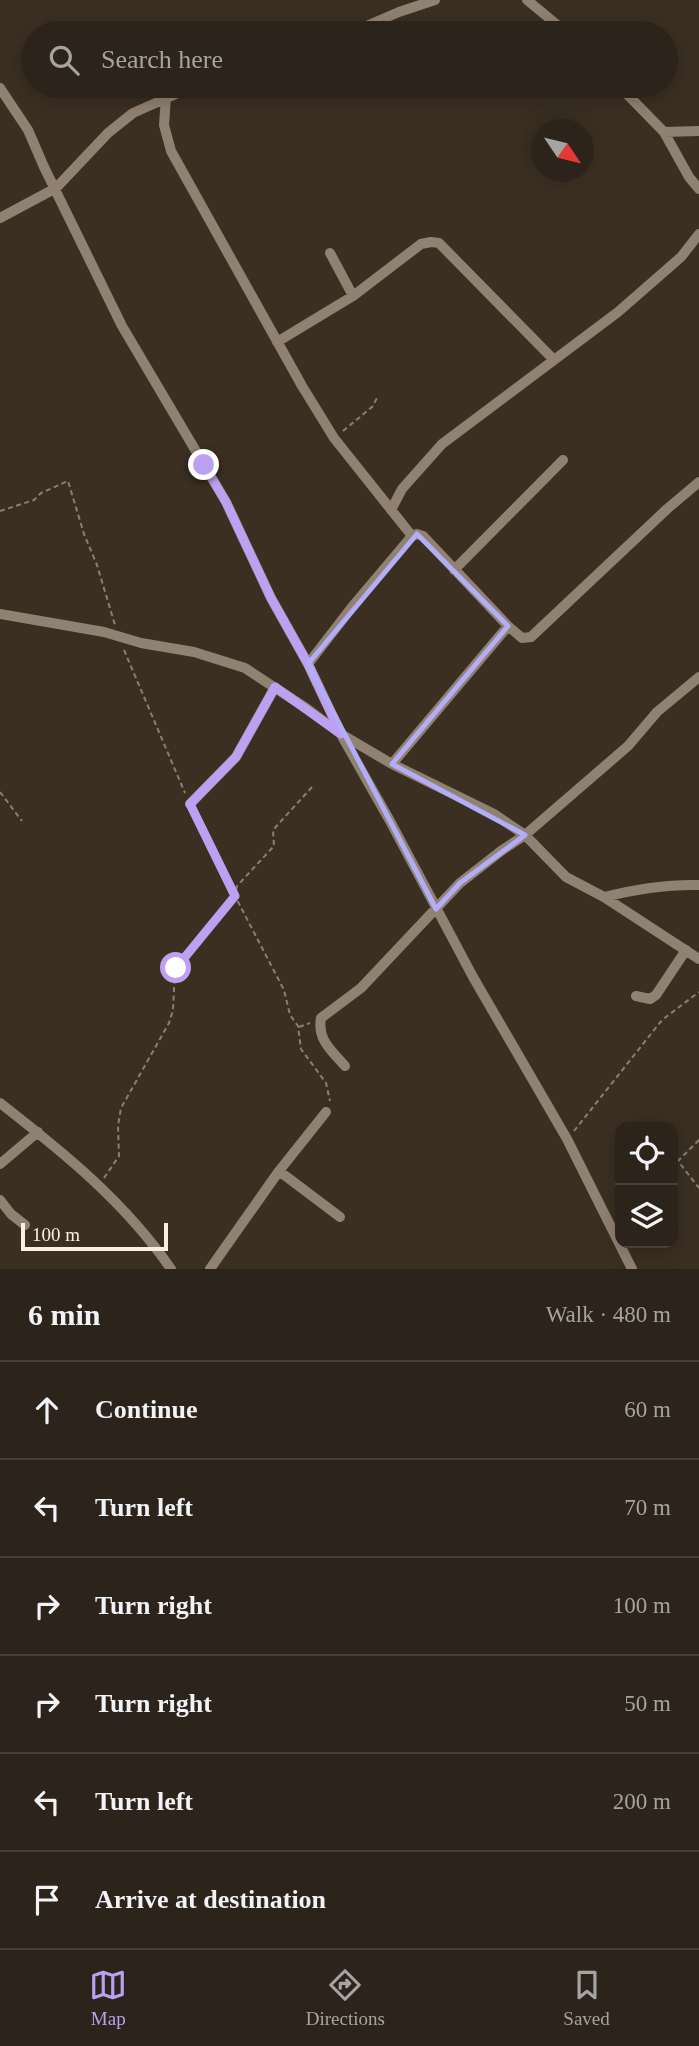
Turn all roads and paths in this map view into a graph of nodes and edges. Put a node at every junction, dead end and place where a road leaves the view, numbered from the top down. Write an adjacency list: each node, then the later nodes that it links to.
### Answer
1 (435, 0): 3 (street)
2 (527, 0): 4 (street)
3 (378, 21)
4 (552, 21)
5 (0, 88): 11 (street)
6 (164, 98): 11 (street)
7 (166, 98): 17 (street)
8 (631, 98): 10 (street)
9 (699, 131): 10 (street)
10 (664, 132): 12 (street)
11 (56, 188): 13 (street); 30 (street)
12 (699, 189)
13 (0, 218)
14 (699, 234): 18 (street)
15 (330, 253): 16 (street)
16 (353, 296): 17 (street); 18 (street)
17 (277, 342): 20 (street)
18 (553, 359): 23 (street)
19 (377, 398): 20 (path)
20 (334, 438): 23 (street)
21 (563, 460): 26 (street)
22 (699, 482): 28 (street)
23 (391, 510): 25 (street)
24 (0, 511): 29 (path)
25 (412, 537): 26 (street); 30 (street)
26 (454, 570): 28 (street)
27 (0, 614): 29 (street)
28 (508, 625): 34 (street)
29 (118, 636): 32 (street); 37 (path)
30 (308, 664): 33 (street)
31 (699, 677): 39 (street)
32 (275, 687): 33 (street); 37 (street)
33 (341, 734): 34 (street); 43 (street)
34 (392, 764): 39 (street)
35 (312, 787): 41 (path)
36 (0, 792): 38 (path)
37 (190, 804): 41 (path)
38 (22, 821)
39 (525, 835): 42 (street); 43 (street)
40 (699, 885): 42 (street)
41 (235, 896): 50 (path); 56 (path)
42 (604, 897): 44 (street)
43 (436, 909): 48 (street); 52 (street)
44 (686, 950): 45 (street); 47 (street)
45 (699, 959)
46 (699, 992): 52 (path)
47 (636, 996)
48 (345, 1066)
49 (0, 1103): 51 (street)
50 (326, 1112): 55 (street)
51 (38, 1132): 54 (street); 56 (street)
52 (567, 1139): 63 (street)
53 (699, 1140): 57 (path)
54 (0, 1164)
55 (279, 1171): 59 (street); 62 (street)
56 (99, 1186): 61 (street)
57 (699, 1188)
58 (0, 1200): 60 (street)
59 (340, 1217)
60 (25, 1225)
61 (172, 1269)
62 (210, 1269)
63 (632, 1269)

